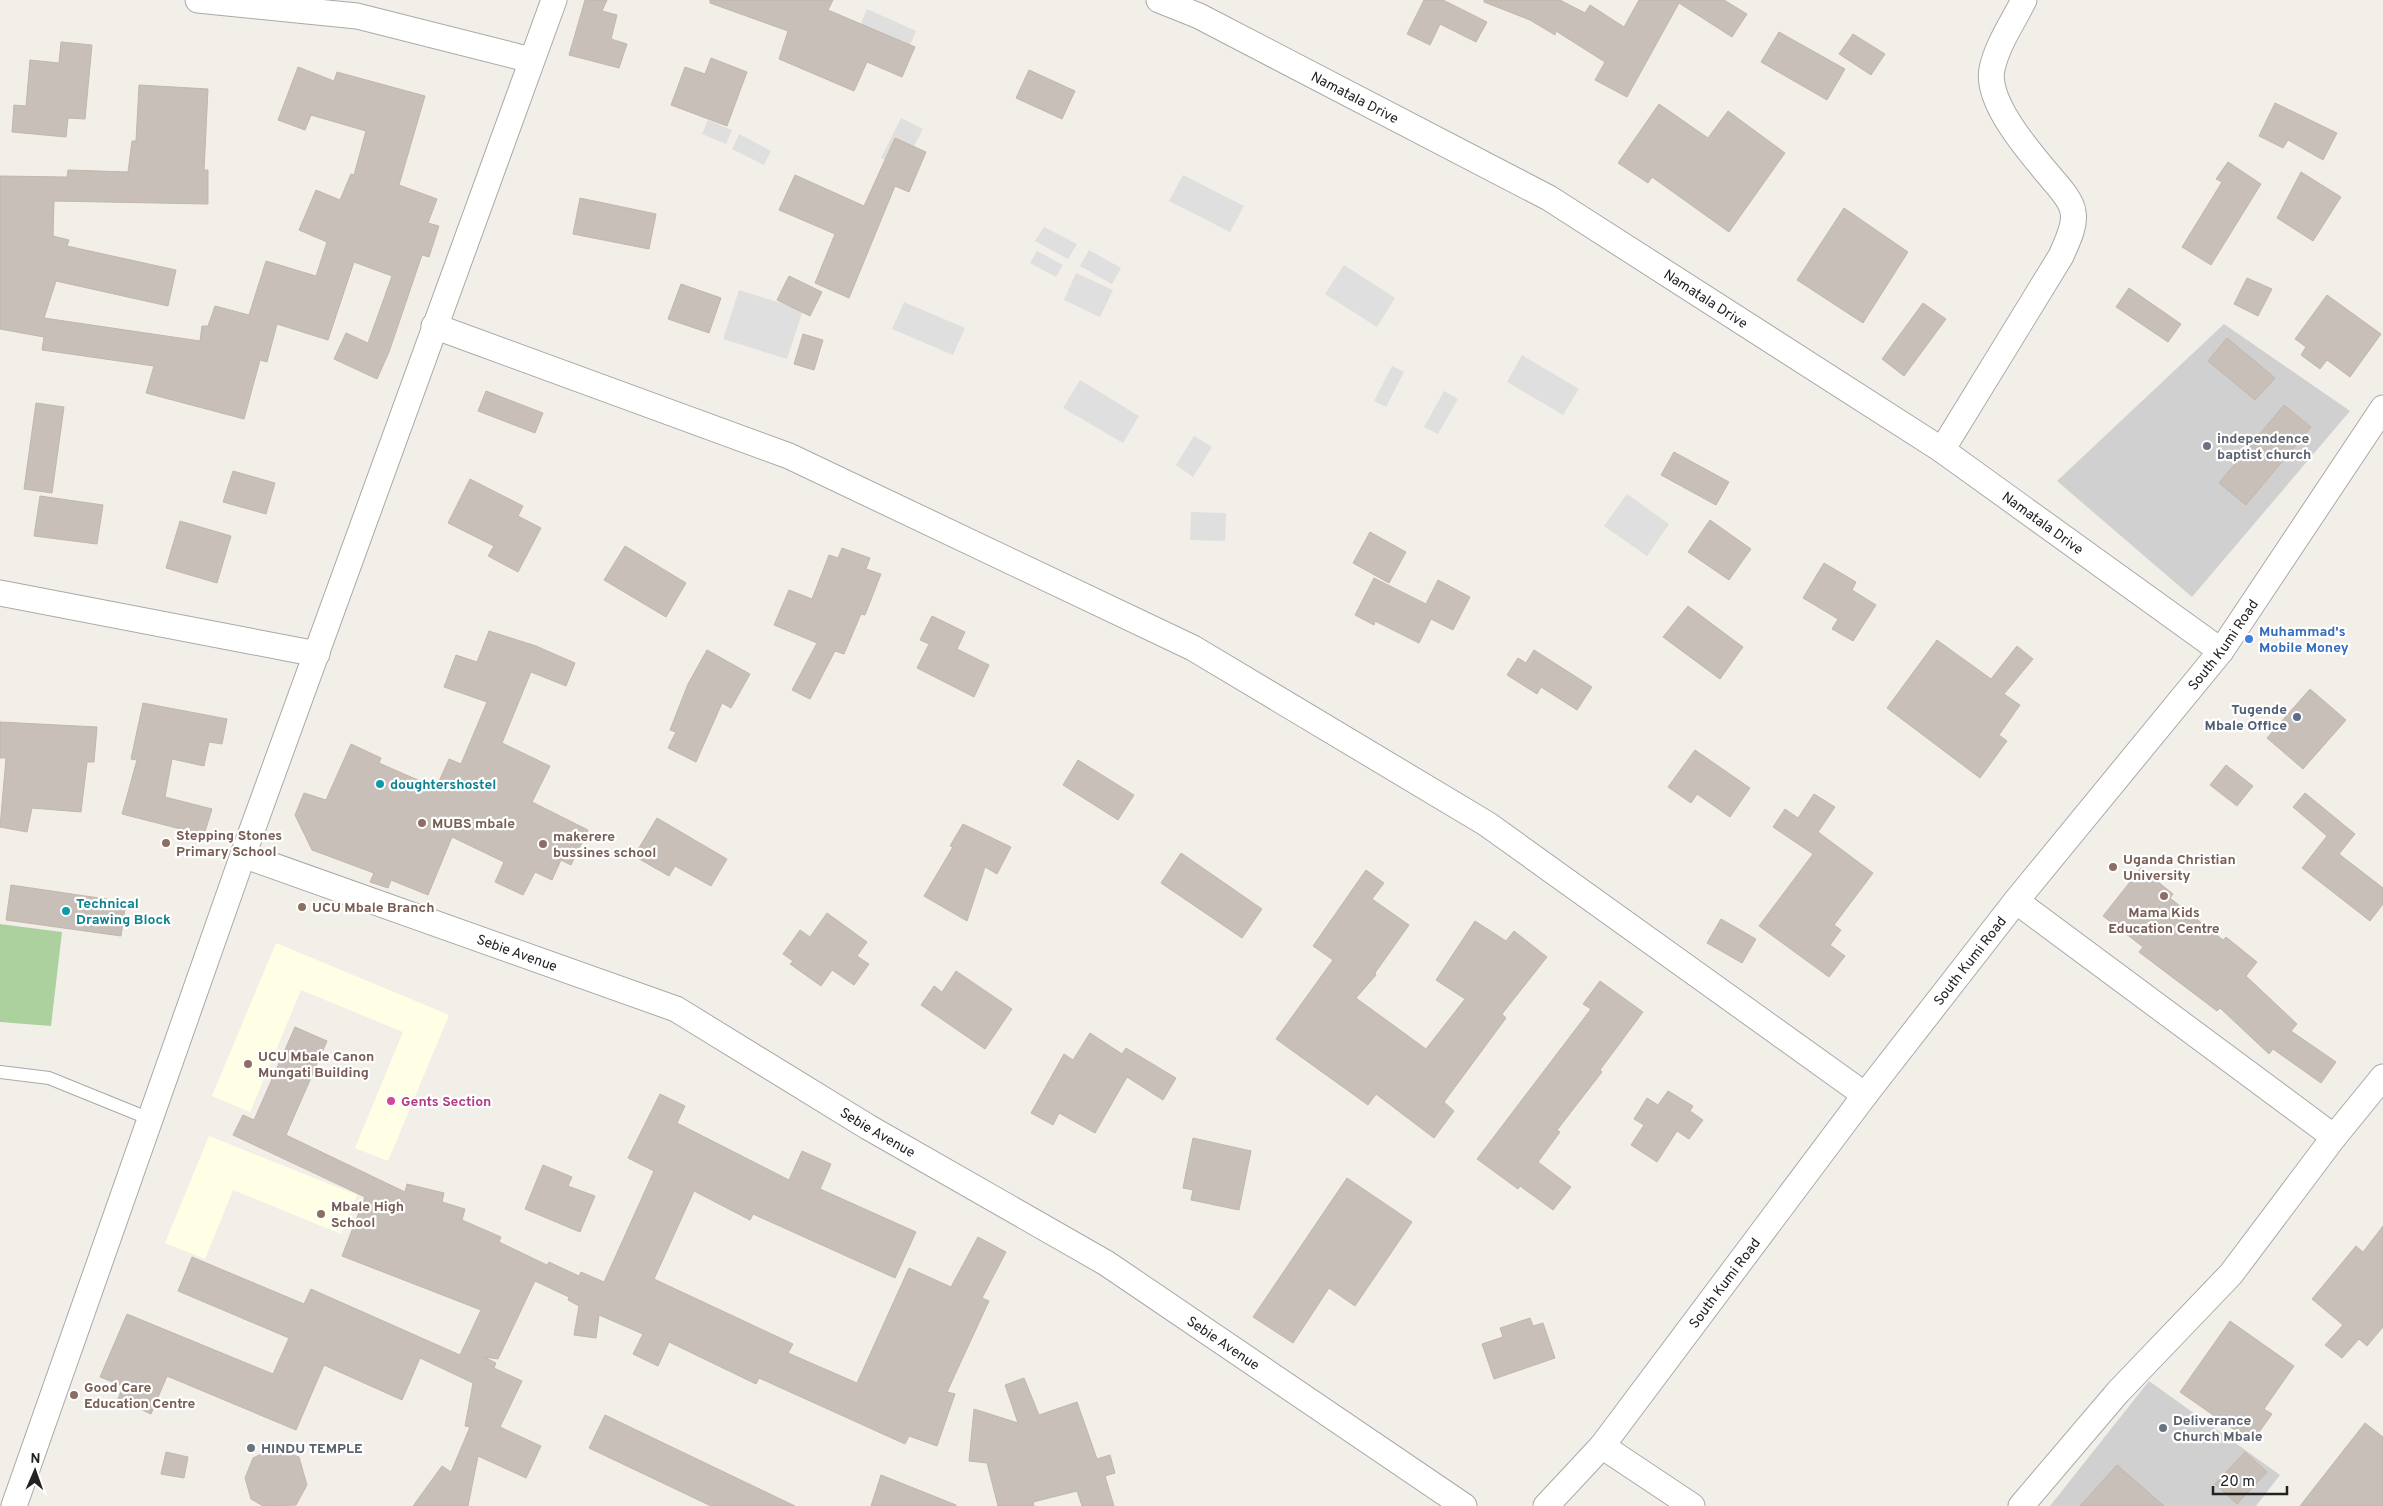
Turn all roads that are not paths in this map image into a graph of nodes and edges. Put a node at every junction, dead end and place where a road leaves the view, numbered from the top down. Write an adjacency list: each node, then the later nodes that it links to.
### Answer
1 (198, 0): 5 (street)
2 (554, 0): 5 (street)
3 (1160, 0): 8 (street, Namatala Drive)
4 (2024, 0): 8 (street)
5 (531, 60): 6 (street)
6 (434, 326): 11 (street); 16 (street)
7 (2383, 408): 10 (street, South Kumi Road)
8 (1942, 450): 10 (street, Namatala Drive)
9 (0, 593): 11 (street)
10 (2221, 650): 13 (street, South Kumi Road)
11 (318, 654): 12 (street)
12 (243, 855): 17 (street); 21 (street, Sebie Avenue)
13 (2016, 900): 16 (street, South Kumi Road); 18 (street)
14 (0, 1072): 17 (lane)
15 (2383, 1077): 18 (street)
16 (1866, 1095): 19 (street, South Kumi Road)
17 (150, 1119): 20 (street)
18 (2334, 1137): 24 (street)
19 (1602, 1446): 22 (street, South Kumi Road); 23 (street)
20 (14, 1506)
21 (1464, 1506)
22 (1546, 1506)
23 (1692, 1506)
24 (2022, 1506)

